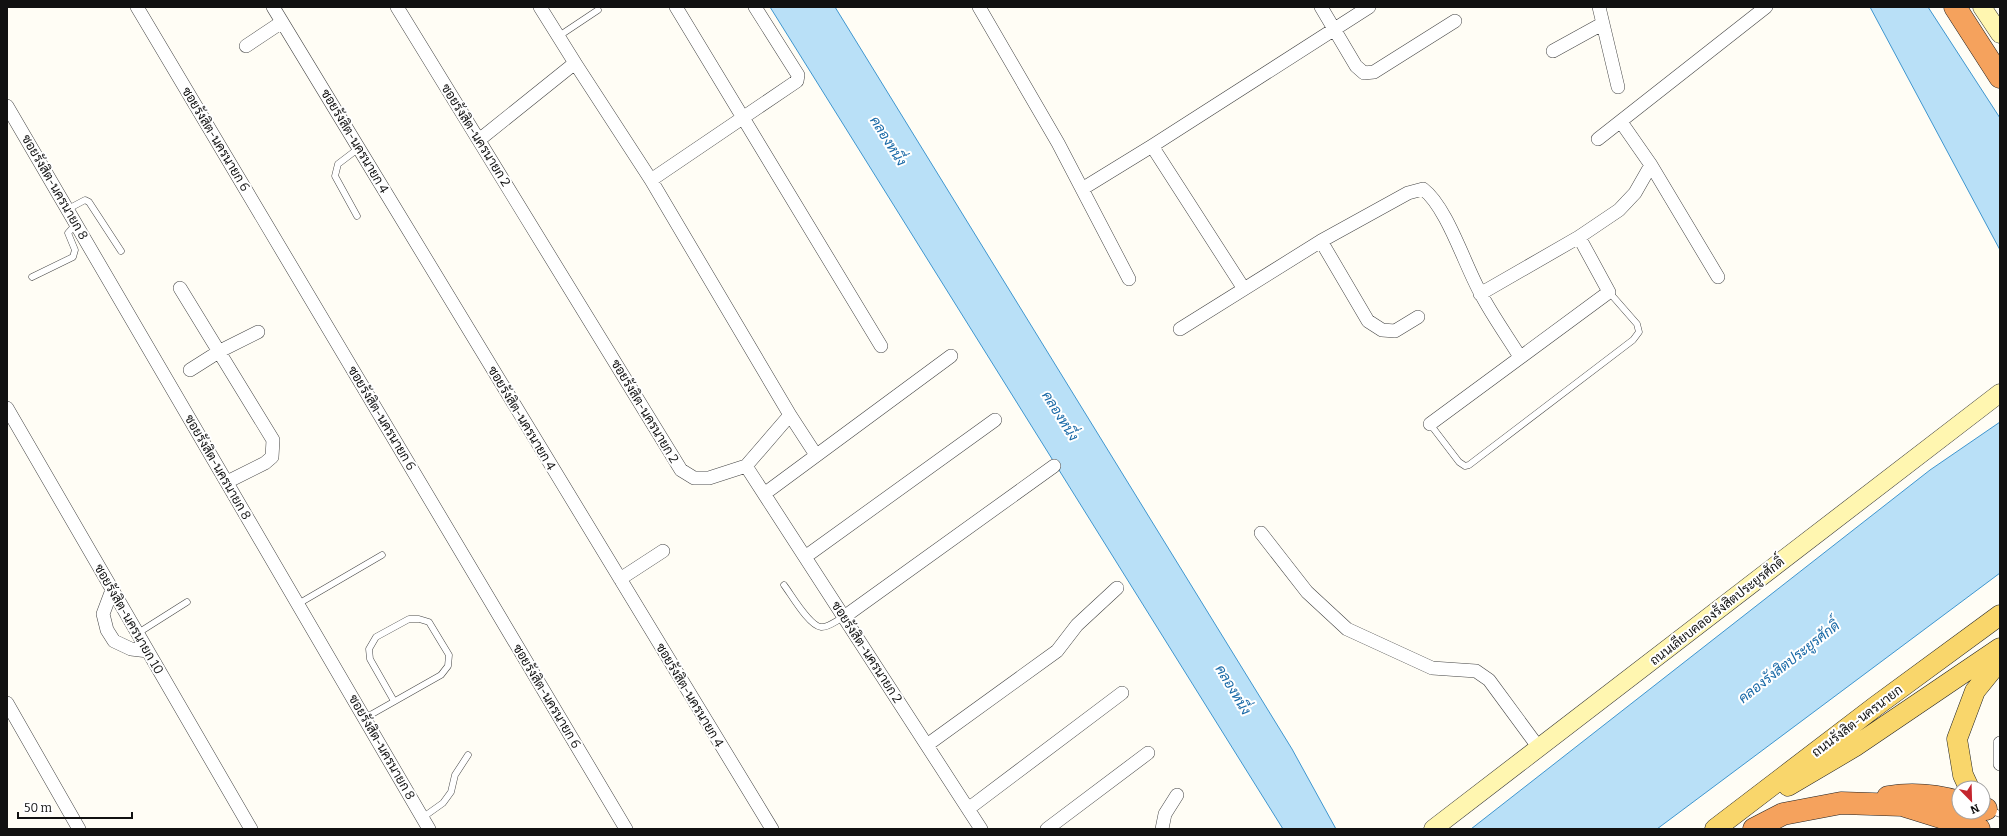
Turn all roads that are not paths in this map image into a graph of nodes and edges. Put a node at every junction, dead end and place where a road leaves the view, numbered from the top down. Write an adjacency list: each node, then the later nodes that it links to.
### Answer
1 (137, 7): 102 (street, ซอยรังสิต-นครนายก 6)
2 (273, 7): 16 (street, ซอยรังสิต-นครนายก 4)
3 (397, 7): 30 (street, ซอยรังสิต-นครนายก 2)
4 (540, 7): 20 (street)
5 (676, 7): 27 (street)
6 (755, 7): 27 (street)
7 (979, 7): 35 (street)
8 (1321, 7): 18 (street)
9 (1369, 7): 18 (street)
10 (1599, 7): 17 (street)
11 (1766, 7): 28 (street)
12 (1955, 7): 24 (highway)
13 (1982, 7): 19 (street)
14 (598, 10): 20 (lane)
15 (1455, 21): 18 (street)
16 (282, 22): 21 (street); 32 (street, ซอยรังสิต-นครนายก 4)
17 (1602, 24): 22 (street); 25 (street)
18 (1334, 29): 31 (street)
19 (2000, 34)
20 (559, 36): 23 (street)
21 (246, 46)
22 (1552, 51)
23 (575, 63): 30 (street); 34 (street)
24 (2000, 77)
25 (1618, 87)
26 (7, 106): 36 (street, ซอยรังสิต-นครนายก 8)
27 (743, 119): 34 (street); 52 (street)
28 (1621, 122): 29 (street); 33 (street)
29 (1598, 139)
30 (479, 140): 63 (street, ซอยรังสิต-นครนายก 2)
31 (1152, 146): 35 (street); 46 (street)
32 (359, 148): 37 (lane); 71 (street, ซอยรังสิต-นครนายก 4)
33 (1651, 165): 39 (street); 43 (street)
34 (651, 180): 59 (street)
35 (1082, 189): 44 (street)
36 (68, 209): 38 (street, ซอยรังสิต-นครนายก 8); 41 (lane)
37 (357, 216)
38 (76, 224): 42 (lane); 65 (street, ซอยรังสิต-นครนายก 8)
39 (1579, 237): 47 (street); 48 (street)
40 (1321, 241): 46 (street); 48 (street); 49 (street)
41 (121, 251)
42 (32, 277)
43 (1718, 277)
44 (1129, 279)
45 (180, 288): 53 (street)
46 (1244, 289): 50 (street)
47 (1609, 292): 55 (street); 61 (lane)
48 (1480, 294): 55 (street)
49 (1418, 317)
50 (1180, 329)
51 (258, 332): 53 (street)
52 (881, 346)
53 (220, 351): 56 (street); 65 (street)
54 (951, 356): 62 (street)
55 (1520, 357): 61 (street)
56 (190, 370)
57 (2000, 393): 89 (street, ถนนเลียบคลองรังสิตประยูรศักดิ์)
58 (7, 408): 74 (street, ซอยรังสิต-นครนายก 10)
59 (790, 415): 62 (street); 63 (street)
60 (995, 420): 70 (street)
61 (1430, 424)
62 (816, 456): 66 (street)
63 (746, 466): 66 (street, ซอยรังสิต-นครนายก 2)
64 (1054, 466): 78 (street)
65 (227, 482): 76 (street, ซอยรังสิต-นครนายก 8)
66 (764, 494): 70 (street, ซอยรังสิต-นครนายก 2)
67 (1261, 533): 89 (street)
68 (664, 551): 71 (street)
69 (382, 555): 76 (lane)
70 (805, 557): 78 (street, ซอยรังสิต-นครนายก 2)
71 (620, 579): 103 (street, ซอยรังสิต-นครนายก 4)
72 (784, 584): 78 (lane)
73 (1117, 588): 88 (street)
74 (112, 590): 79 (street, ซอยรังสิต-นครนายก 10); 81 (street)
75 (187, 602): 79 (lane)
76 (298, 604): 86 (street, ซอยรังสิต-นครนายก 8)
77 (2000, 615): 108 (main road, ถนนรังสิต-นครนายก)
78 (844, 617): 88 (street, ซอยรังสิต-นครนายก 2)
79 (138, 633): 81 (street, ซอยรังสิต-นครนายก 10)
80 (2000, 648): 108 (main road)
81 (148, 651): 101 (street, ซอยรังสิต-นครนายก 10)
82 (2000, 660): 93 (main road)
83 (1122, 693): 97 (street)
84 (394, 701): 84 (lane); 86 (lane)
85 (7, 703): 100 (street)
86 (365, 718): 99 (street, ซอยรังสิต-นครนายก 8)
87 (2000, 743): 92 (street)
88 (927, 745): 97 (street, ซอยรังสิต-นครนายก 2)
89 (1539, 748): 107 (street, ถนนเลียบคลองรังสิตประยูรศักดิ์)
90 (1148, 753): 105 (street)
91 (468, 755): 99 (lane)
92 (2000, 764)
93 (1965, 780)
94 (1177, 794): 106 (street)
95 (1951, 799): 96 (highway)
96 (1850, 804): 98 (highway); 109 (highway)
97 (968, 809): 104 (street, ซอยรังสิต-นครนายก 2)
98 (1951, 812)
99 (426, 823)
100 (79, 829)
101 (252, 829)
102 (626, 829)
103 (772, 829)
104 (981, 829)
105 (1047, 829)
106 (1162, 829)
107 (1434, 829)
108 (1716, 829)
109 (1754, 829)

